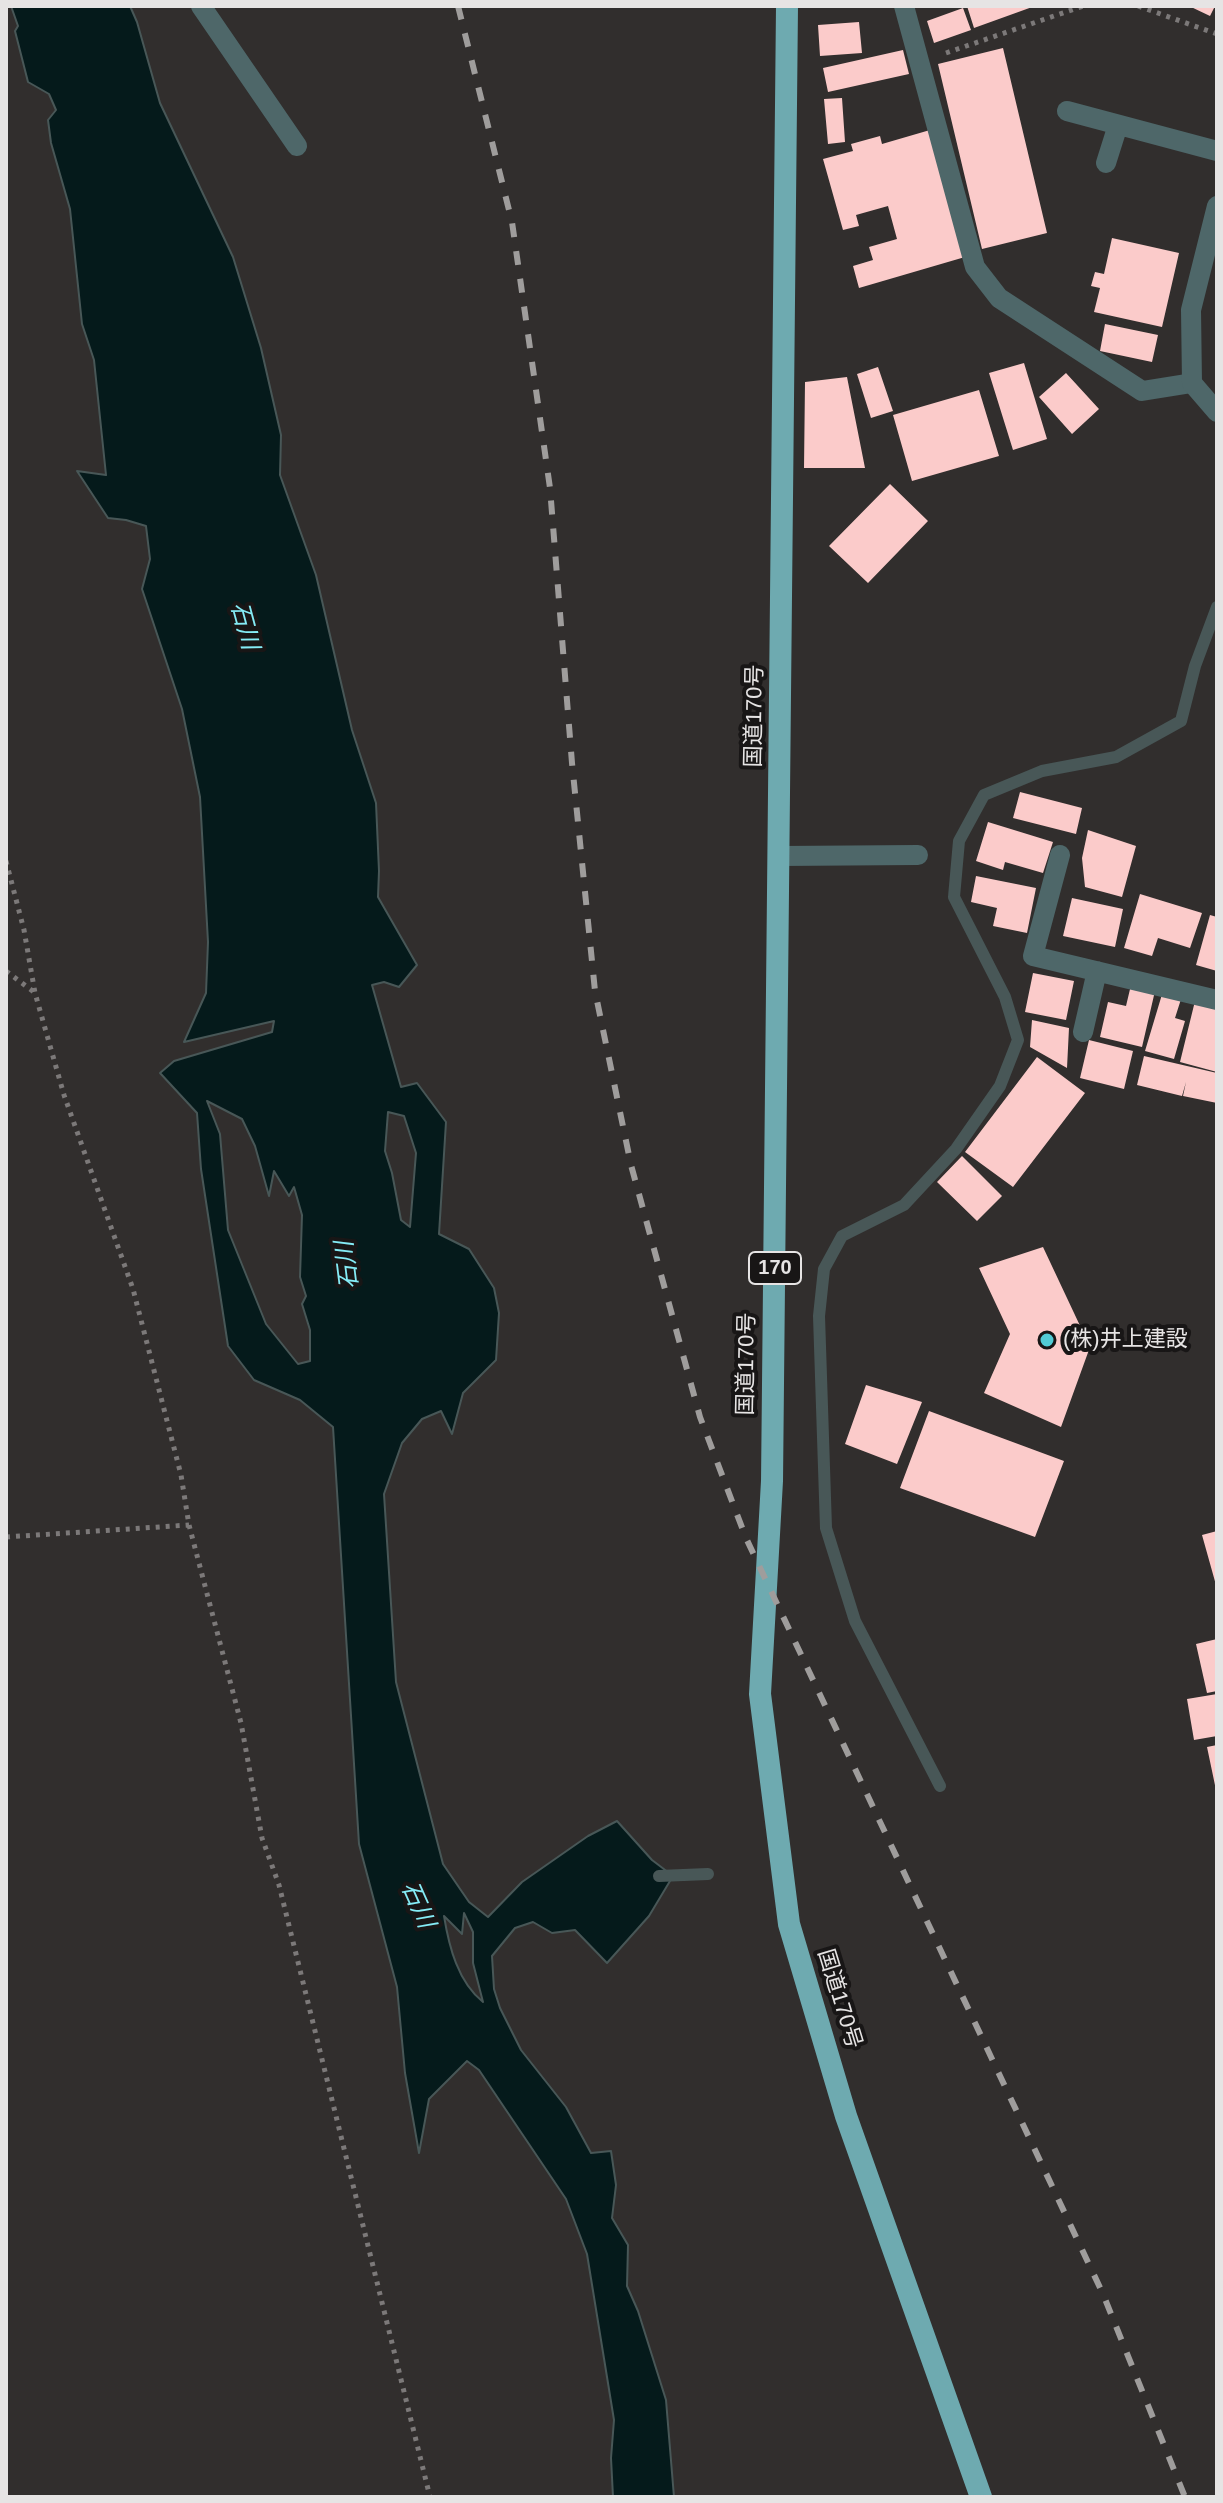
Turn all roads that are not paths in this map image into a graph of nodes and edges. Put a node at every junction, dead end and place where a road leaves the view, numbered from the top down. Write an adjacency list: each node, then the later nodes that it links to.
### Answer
1 (201, 6): 6 (street)
2 (787, 6): 14 (highway, 国道170号 / 170)
3 (904, 6): 10 (street)
4 (1067, 111): 5 (street)
5 (1118, 125): 7 (street); 8 (street)
6 (297, 146)
7 (1217, 151)
8 (1106, 163)
9 (1217, 206): 10 (street)
10 (1192, 383): 11 (street)
11 (1217, 412)
12 (918, 855): 14 (street)
13 (1060, 855): 15 (street)
14 (780, 856): 18 (highway, 国道170号 / 170)
15 (1097, 971): 16 (street); 17 (street)
16 (1217, 1000)
17 (1083, 1032)
18 (981, 2497)

